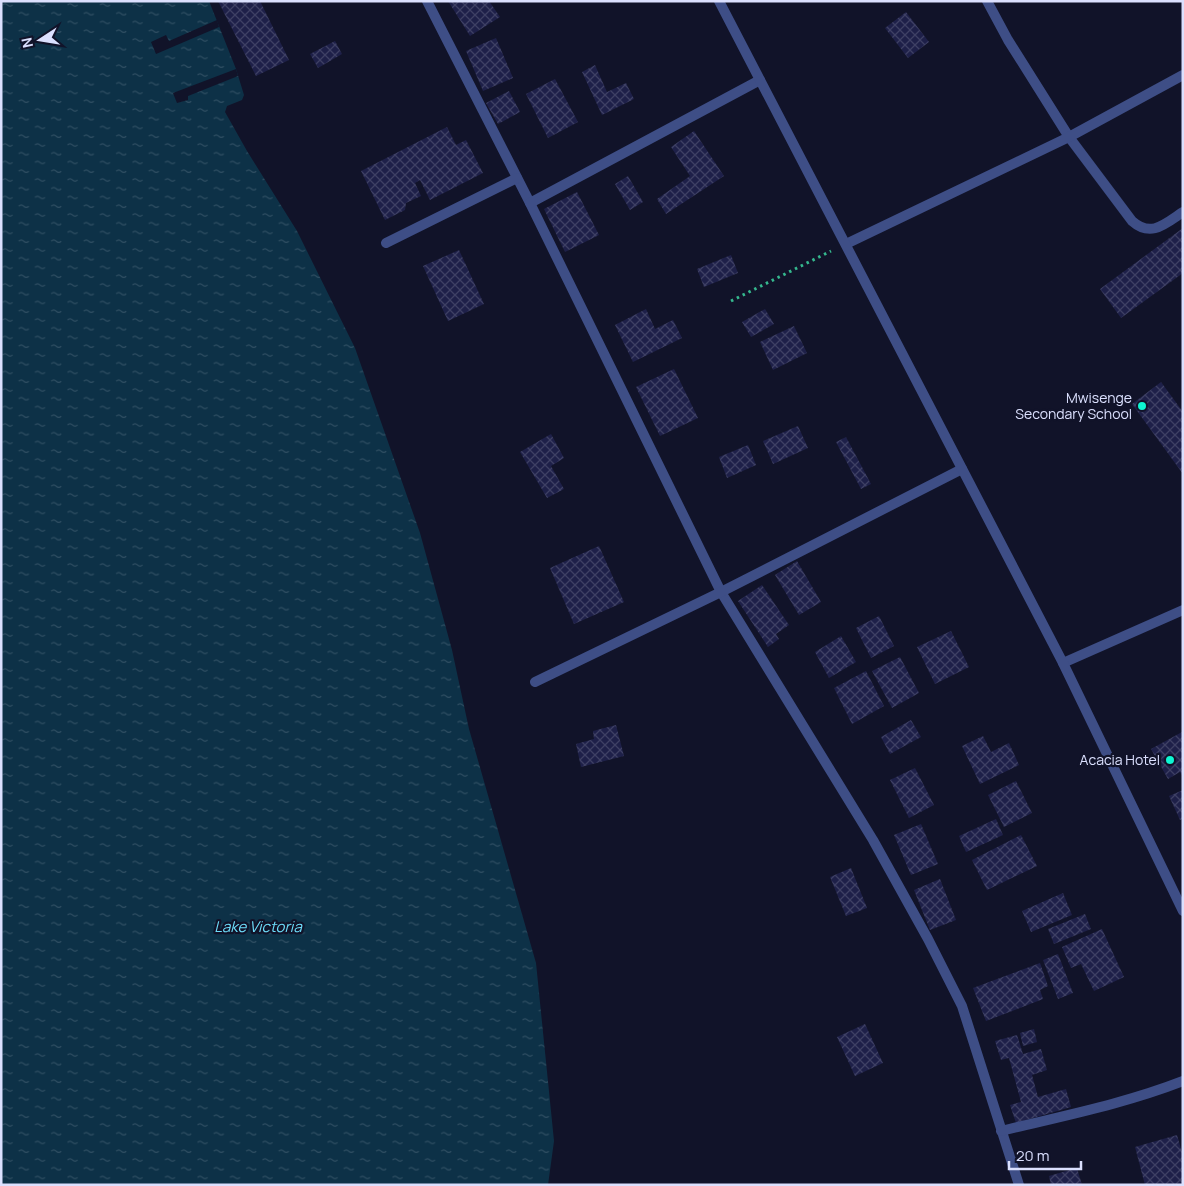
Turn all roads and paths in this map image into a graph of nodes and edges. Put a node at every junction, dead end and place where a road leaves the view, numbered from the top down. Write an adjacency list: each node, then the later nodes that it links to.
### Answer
1 (427, 1): 7 (street)
2 (719, 1): 5 (street)
3 (987, 1): 6 (street)
4 (1183, 75): 6 (street)
5 (760, 80): 8 (street); 11 (street)
6 (1069, 137): 9 (street); 11 (street)
7 (517, 178): 8 (street); 10 (street)
8 (530, 203): 14 (street)
9 (1183, 212)
10 (386, 243)
11 (846, 244): 12 (path); 13 (street)
12 (731, 301)
13 (962, 469): 14 (street); 16 (street)
14 (721, 592): 17 (street); 20 (street)
15 (1183, 610): 16 (street)
16 (1063, 663): 18 (street)
17 (535, 682)
18 (1183, 911)
19 (1183, 1081): 20 (street)
20 (1001, 1131): 21 (street)
21 (1019, 1185)

